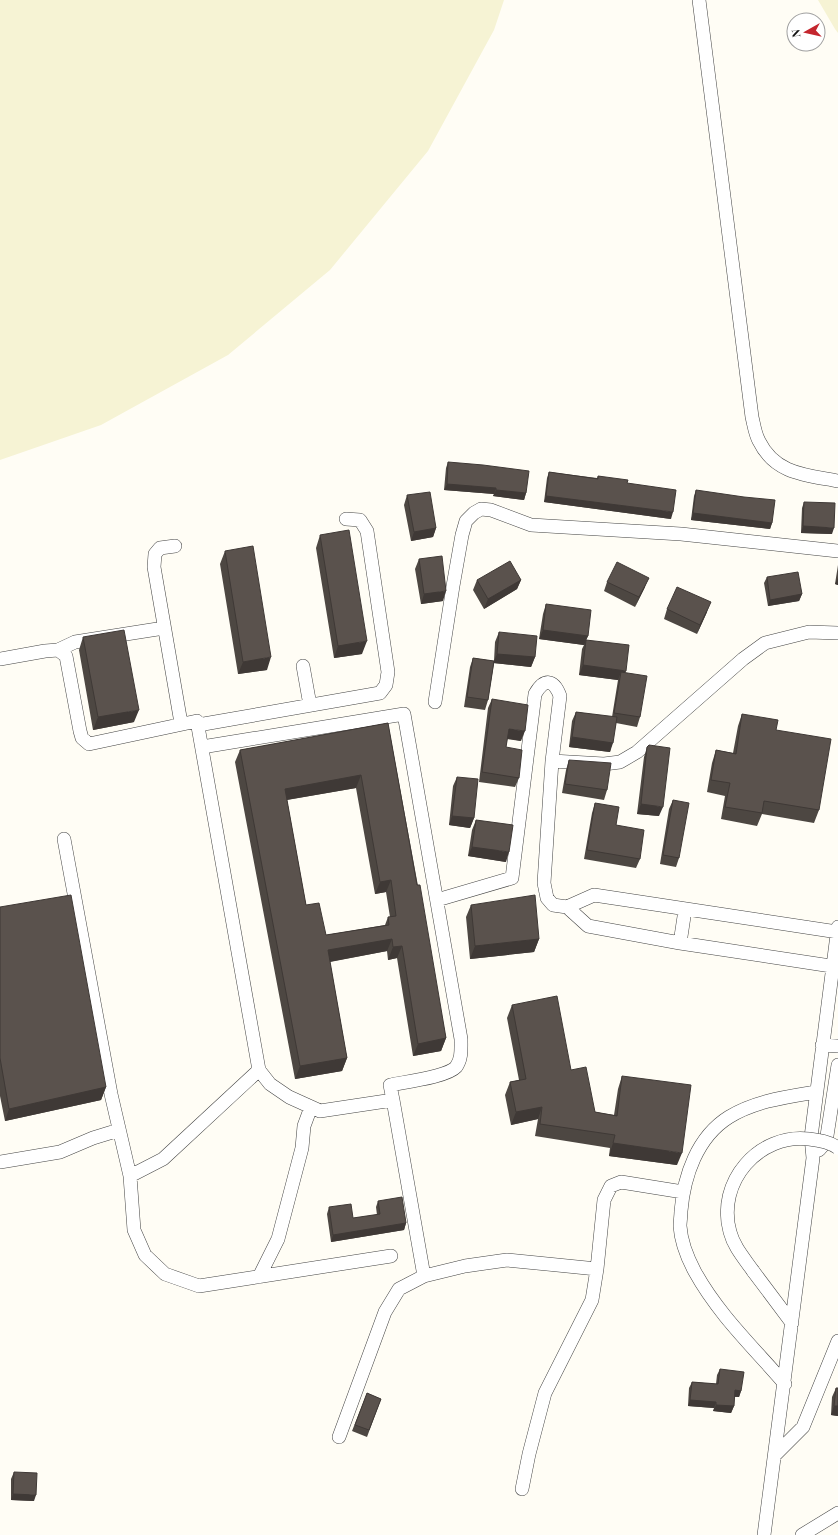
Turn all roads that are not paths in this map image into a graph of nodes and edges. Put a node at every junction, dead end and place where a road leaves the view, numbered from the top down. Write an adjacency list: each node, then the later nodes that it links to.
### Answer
1 (699, 0): 2 (street)
2 (838, 481)
3 (346, 519): 12 (street)
4 (175, 546): 6 (street)
5 (838, 551): 11 (street)
6 (164, 628): 8 (street); 13 (street)
7 (838, 633): 16 (street)
8 (58, 650): 9 (street); 13 (street)
9 (0, 659)
10 (303, 666): 12 (street)
11 (435, 702)
12 (310, 705): 14 (street)
13 (181, 723): 14 (street)
14 (198, 725): 15 (street)
15 (202, 747): 18 (street); 27 (street)
16 (552, 761): 18 (street); 19 (street)
17 (64, 839): 32 (street)
18 (436, 900): 30 (street)
19 (568, 907): 20 (street); 22 (street)
20 (685, 910): 21 (street); 22 (street)
21 (838, 931): 23 (street)
22 (680, 943): 23 (street)
23 (836, 966): 24 (street)
24 (822, 1045): 25 (street); 29 (street)
25 (838, 1046)
26 (838, 1065): 28 (street)
27 (259, 1070): 31 (street); 36 (street)
28 (837, 1080): 34 (street)
29 (816, 1092): 34 (street); 37 (street)
30 (393, 1100): 31 (street); 40 (street)
31 (311, 1107): 41 (street)
32 (119, 1130): 35 (street); 36 (street)
33 (838, 1148): 42 (street, bridge)
34 (814, 1158): 42 (street)
35 (0, 1162)
36 (130, 1176): 41 (street)
37 (682, 1192): 39 (street); 44 (street)
38 (391, 1256): 41 (street)
39 (597, 1269): 40 (street); 47 (street)
40 (424, 1276): 45 (street)
41 (260, 1277)
42 (792, 1323): 44 (street)
43 (837, 1343): 46 (street)
44 (785, 1384): 46 (street)
45 (339, 1437)
46 (775, 1455): 49 (street)
47 (522, 1489)
48 (838, 1513): 50 (street)
49 (764, 1535)
50 (802, 1535)

